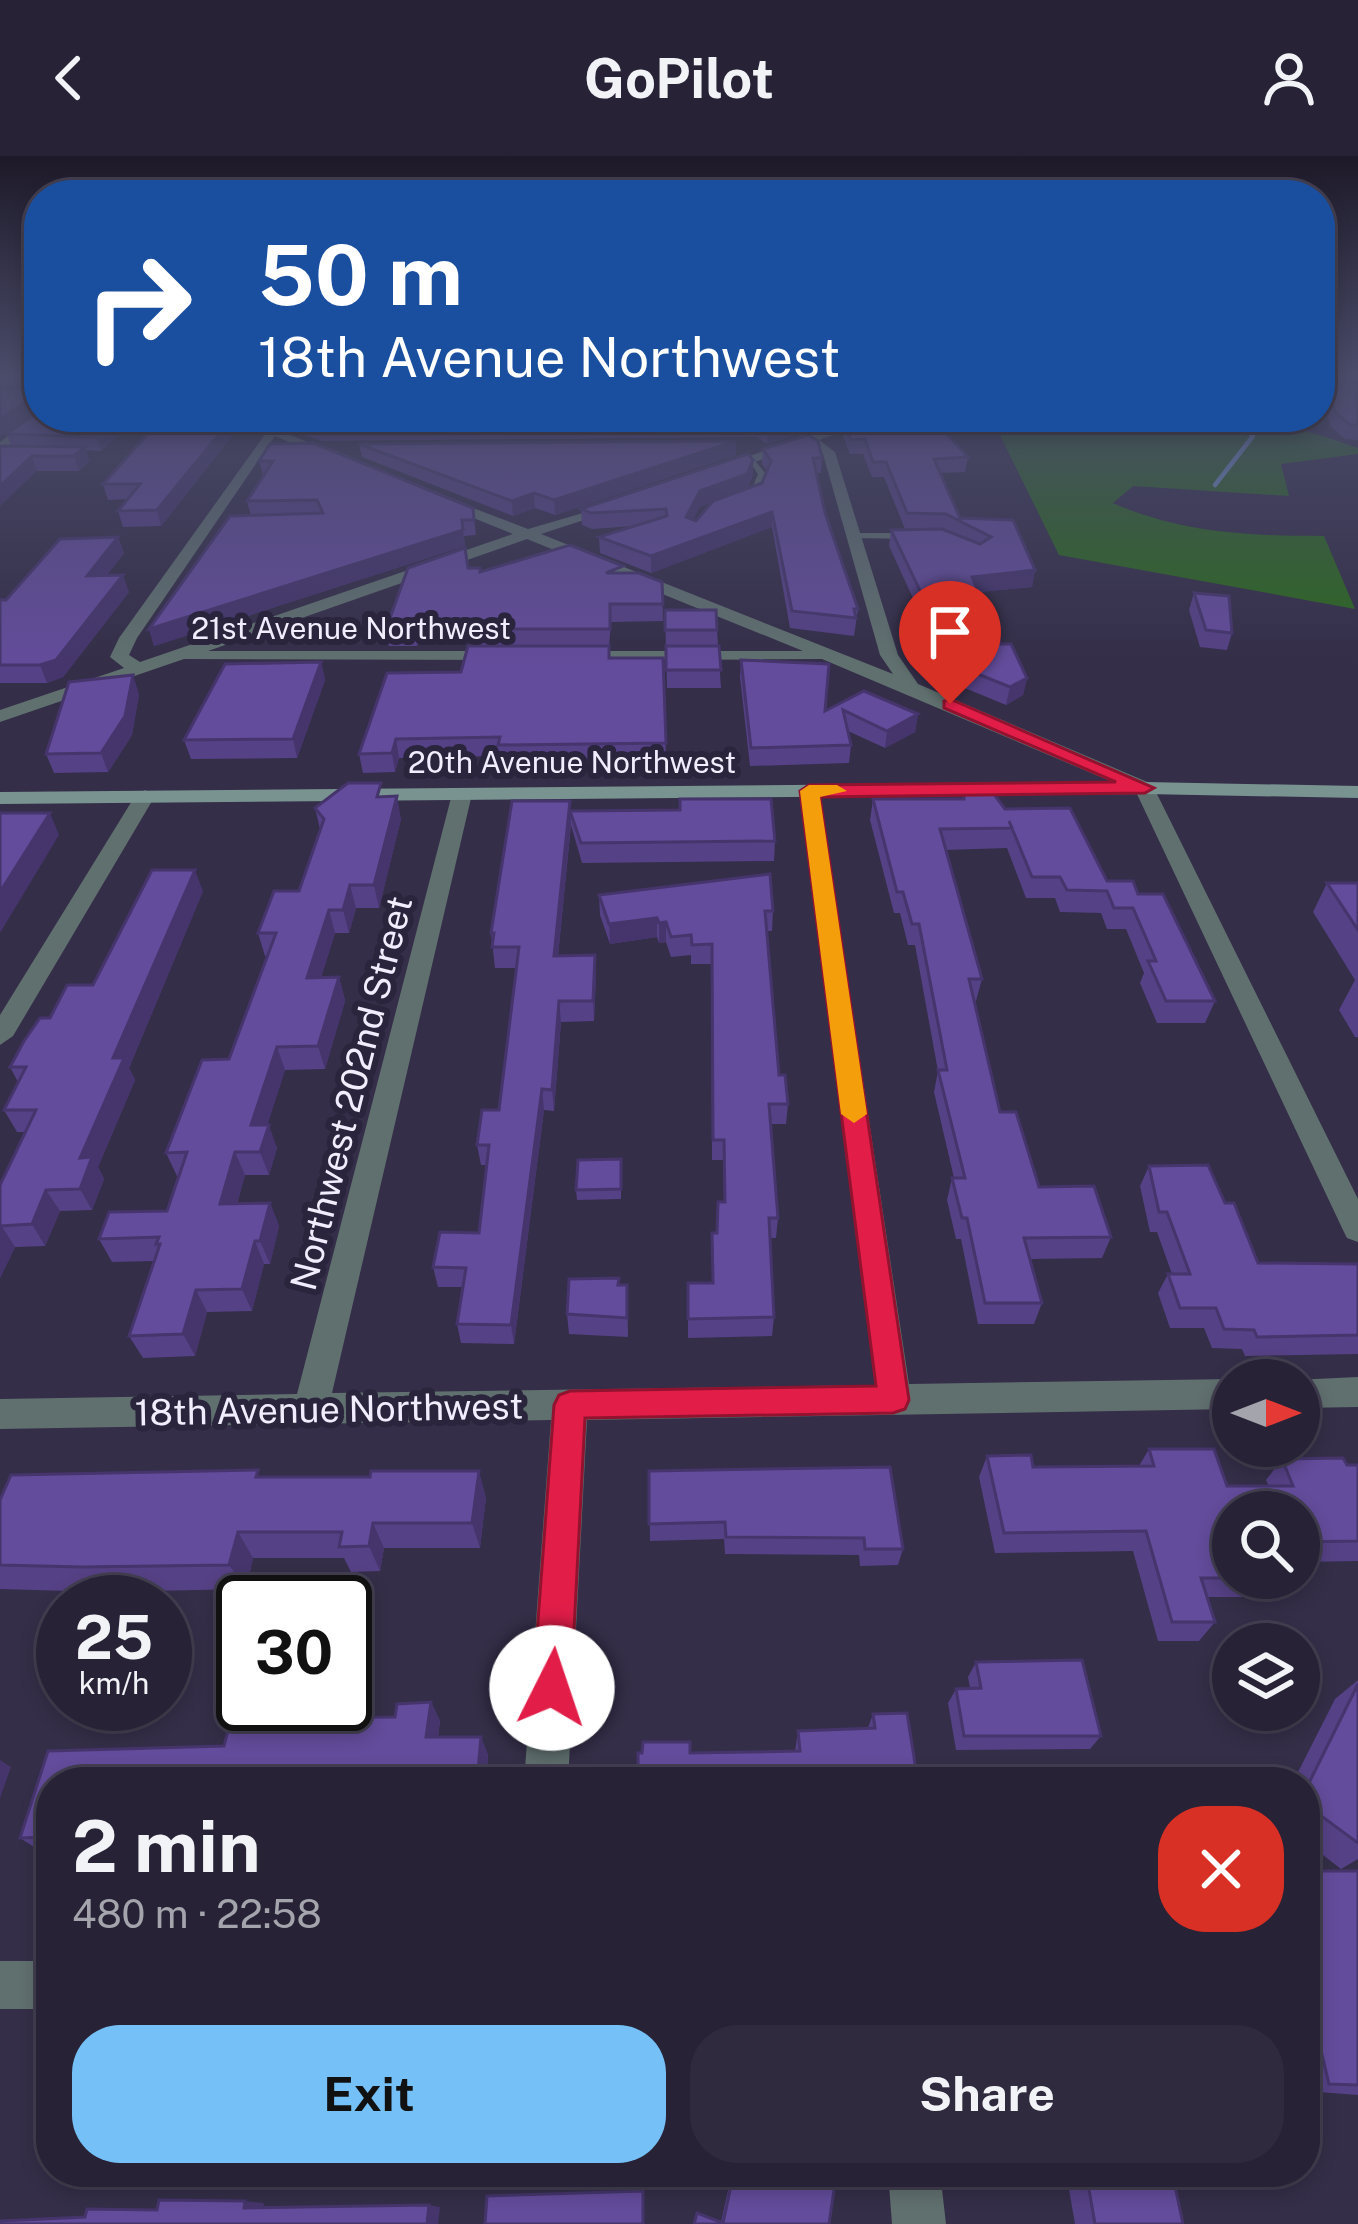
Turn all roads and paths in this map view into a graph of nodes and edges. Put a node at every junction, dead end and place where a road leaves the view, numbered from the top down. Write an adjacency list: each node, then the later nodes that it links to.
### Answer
1 (245, 472): 10 (street)
2 (708, 472): 5 (street)
3 (760, 472): 8 (lane)
4 (835, 472): 12 (street)
5 (703, 474)
6 (422, 492): 11 (street)
7 (638, 497): 11 (street)
8 (723, 506)
9 (225, 524): 10 (lane)
10 (206, 525): 19 (street)
11 (527, 534): 15 (street); 18 (street)
12 (854, 536): 13 (lane); 14 (street)
13 (932, 536)
14 (889, 655): 18 (street, 21st Avenue Northwest); 20 (street)
15 (173, 656): 16 (street, 21st Avenue Northwest); 19 (street)
16 (526, 656)
17 (549, 656): 18 (street, 21st Avenue Northwest)
18 (831, 656): 20 (street)
19 (138, 669): 21 (street)
20 (911, 688): 22 (street)
21 (0, 716)
22 (1145, 788): 23 (street, 20th Avenue Northwest); 24 (street, 20th Avenue Northwest); 29 (street)
23 (809, 791): 25 (street, 20th Avenue Northwest); 33 (street)
24 (1358, 792)
25 (462, 794): 26 (street, 20th Avenue Northwest); 35 (street, Northwest 202nd Street)
26 (145, 796): 27 (street, 20th Avenue Northwest); 28 (street)
27 (0, 798)
28 (0, 1036)
29 (1358, 1230)
30 (1358, 1392): 31 (street)
31 (1320, 1393)
32 (1212, 1394): 33 (street, 18th Avenue Northwest)
33 (893, 1400): 34 (street, 18th Avenue Northwest)
34 (570, 1405): 35 (street, 18th Avenue Northwest); 37 (street)
35 (311, 1409): 36 (street, 18th Avenue Northwest)
36 (0, 1414)
37 (547, 1767)
38 (0, 1985): 39 (street)
39 (36, 1985)
40 (915, 2187): 41 (street)
41 (919, 2224)

